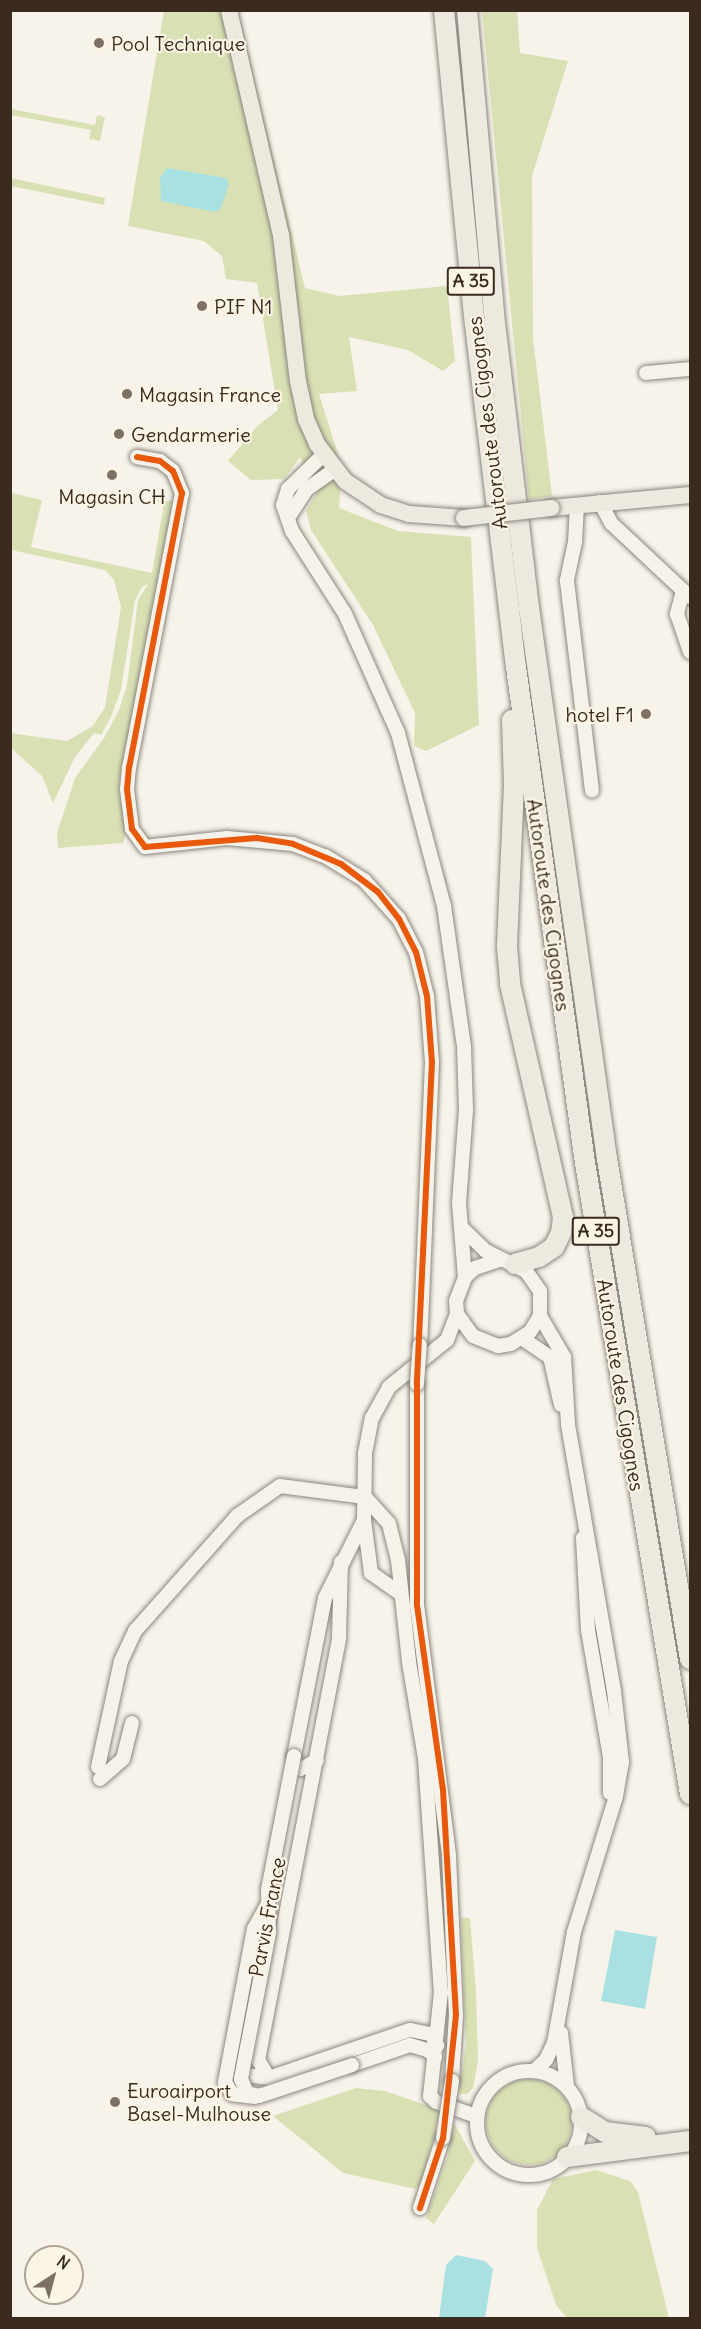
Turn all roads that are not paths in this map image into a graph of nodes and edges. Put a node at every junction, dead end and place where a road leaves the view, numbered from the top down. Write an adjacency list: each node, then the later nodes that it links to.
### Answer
1 (229, 10): 6 (main road)
2 (444, 10): 15 (highway, Autoroute des Cigognes / A 35)
3 (467, 10): 29 (highway, Autoroute des Cigognes / A 35)
4 (690, 369): 5 (street)
5 (646, 373)
6 (323, 455): 8 (main road); 12 (street)
7 (137, 457): 47 (street, bridge)
8 (334, 470): 11 (main road, bridge); 12 (street)
9 (690, 495): 10 (main road)
10 (600, 502): 11 (main road); 13 (street)
11 (577, 506): 16 (street)
12 (288, 518): 17 (street)
13 (687, 594): 14 (street)
14 (690, 652)
15 (516, 667): 18 (highway); 35 (highway, Autoroute des Cigognes / A 35)
16 (592, 791)
17 (463, 1229): 18 (street); 19 (street)
18 (507, 1262): 19 (street); 21 (street)
19 (465, 1277): 20 (street)
20 (457, 1314): 22 (street); 24 (street)
21 (540, 1316): 22 (street); 23 (street)
22 (523, 1339): 23 (street)
23 (568, 1424): 25 (street)
24 (365, 1497): 26 (street); 28 (street); 32 (street)
25 (583, 1512): 30 (street); 31 (street)
26 (364, 1520): 27 (street); 28 (street)
27 (342, 1562): 33 (street, Parvis France); 38 (street, bridge)
28 (401, 1594): 38 (street)
29 (690, 1659)
30 (595, 1672): 31 (street); 36 (street)
31 (614, 1691): 36 (street)
32 (132, 1723)
33 (317, 1760): 34 (street); 41 (street, Parvis France)
34 (301, 1769)
35 (690, 1794)
36 (606, 1824): 37 (street)
37 (561, 2015): 39 (street); 42 (street)
38 (436, 2051): 41 (street); 43 (street)
39 (534, 2071): 42 (street); 43 (street)
40 (247, 2075): 41 (street)
41 (269, 2078)
42 (567, 2086): 44 (street)
43 (476, 2116): 46 (street)
44 (581, 2117): 45 (highway); 46 (street)
45 (690, 2136): 46 (highway)
46 (567, 2157)
47 (420, 2208)

